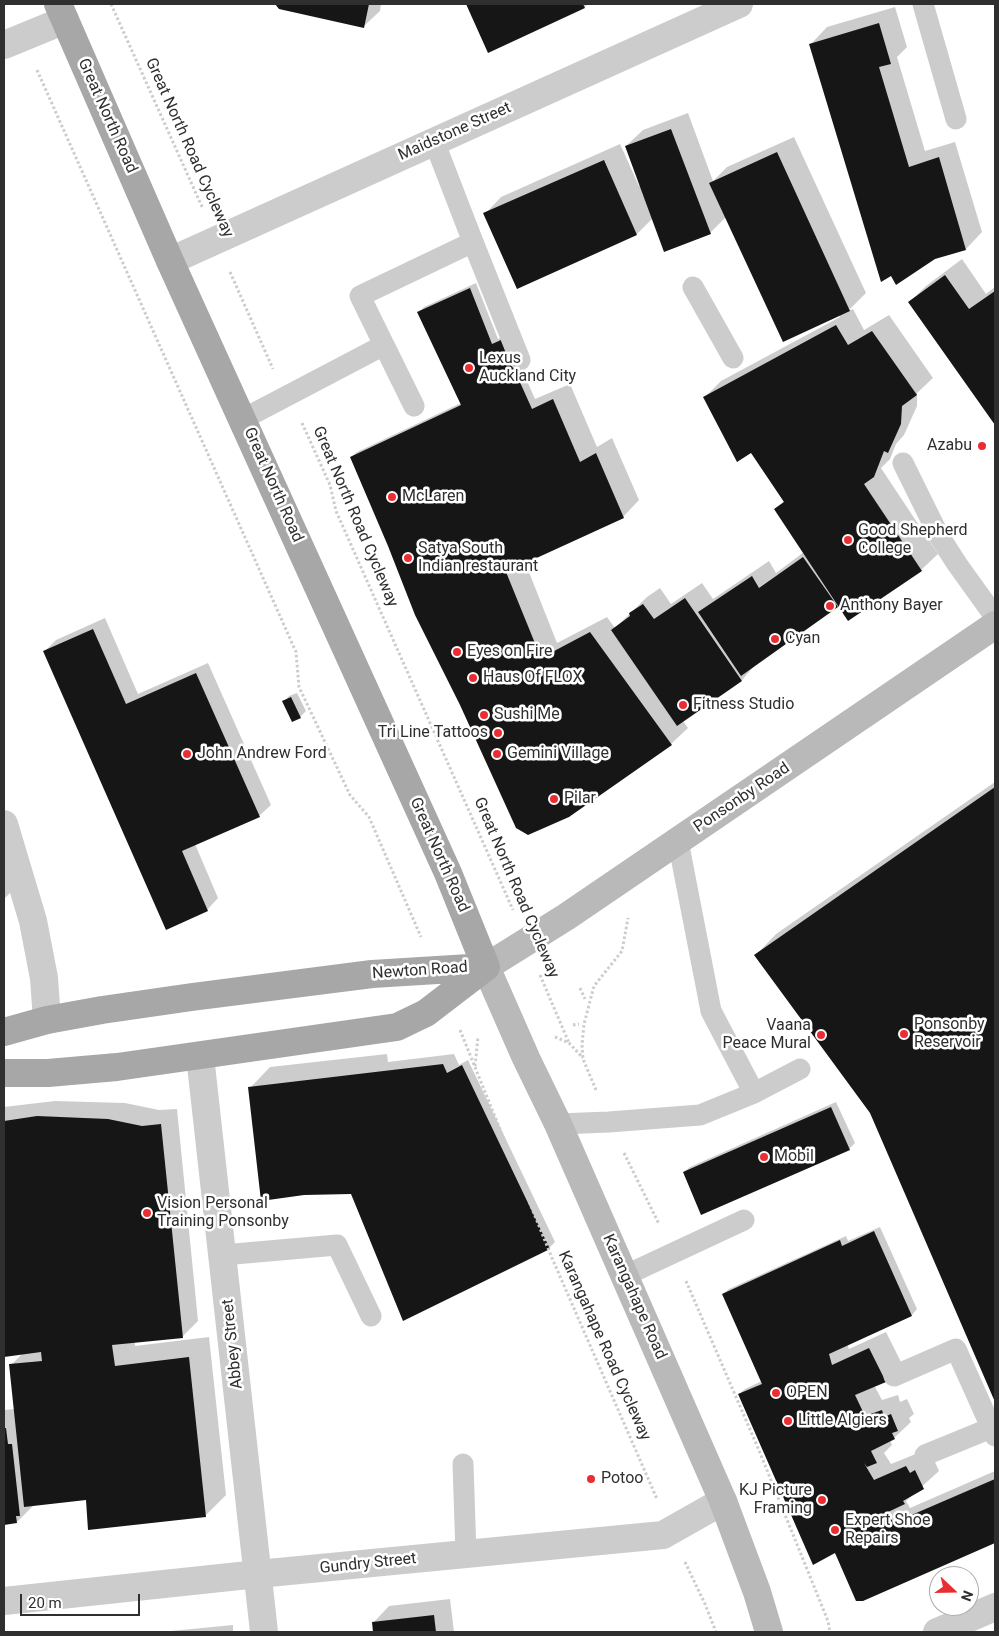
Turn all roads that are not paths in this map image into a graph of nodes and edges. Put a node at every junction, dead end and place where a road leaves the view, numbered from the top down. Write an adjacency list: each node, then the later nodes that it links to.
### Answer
1 (739, 4): 6 (street, Maidstone Street)
2 (923, 4): 5 (lane)
3 (62, 12): 4 (street); 8 (main road, Great North Road)
4 (13, 41)
5 (956, 119)
6 (434, 141): 7 (lane); 8 (street, Maidstone Street)
7 (473, 242): 10 (lane); 12 (lane)
8 (170, 261): 14 (main road, Great North Road)
9 (693, 287): 11 (lane)
10 (384, 345): 13 (lane); 14 (lane)
11 (733, 358)
12 (520, 360)
13 (414, 406)
14 (242, 418): 20 (main road, Great North Road)
15 (903, 463): 16 (lane)
16 (995, 617)
17 (995, 625): 19 (main road, Ponsonby Road)
18 (4, 824): 21 (street)
19 (678, 841): 20 (main road, Ponsonby Road); 26 (lane)
20 (486, 967): 21 (main road, Newton Road); 23 (main road, Newton Road); 27 (main road, Karangahape Road)
21 (47, 1020): 22 (main road, Newton Road)
22 (4, 1032)
23 (200, 1056): 25 (main road, Newton Road); 29 (street, Abbey Street)
24 (800, 1069): 26 (lane)
25 (4, 1073)
26 (754, 1093): 27 (lane)
27 (558, 1124): 30 (main road, Karangahape Road)
28 (744, 1220): 30 (lane)
29 (223, 1255): 31 (lane); 38 (street, Abbey Street)
30 (624, 1276): 36 (main road, Karangahape Road)
31 (371, 1316)
32 (894, 1376): 33 (lane)
33 (993, 1432): 34 (lane)
34 (925, 1455)
35 (463, 1464): 37 (lane)
36 (724, 1501): 37 (street, Gundry Street); 42 (main road, Karangahape Road)
37 (466, 1554): 38 (street, Gundry Street)
38 (258, 1574): 39 (street, Gundry Street); 41 (street, Abbey Street)
39 (4, 1601)
40 (995, 1607): 43 (street)
41 (264, 1632)
42 (770, 1632)
43 (936, 1632)

